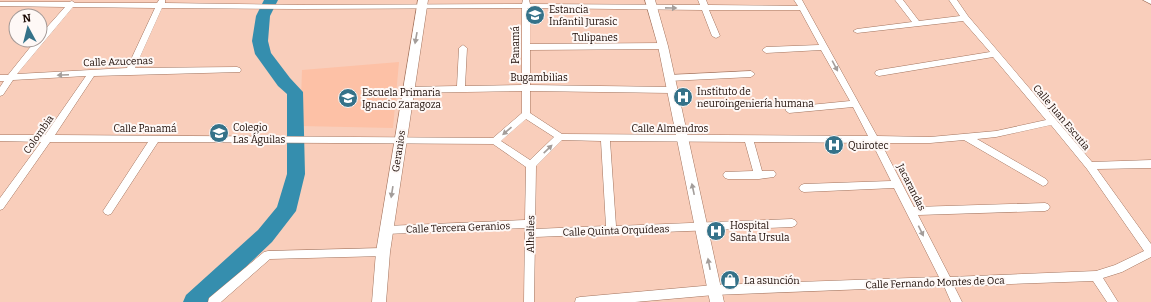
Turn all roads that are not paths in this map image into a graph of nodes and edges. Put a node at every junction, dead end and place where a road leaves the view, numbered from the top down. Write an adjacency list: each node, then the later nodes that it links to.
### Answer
1 (702, 0): 14 (street)
2 (898, 0): 16 (street)
3 (953, 0): 15 (street, Calle Juan Escutia)
4 (1147, 0): 7 (street)
5 (72, 2): 6 (street); 10 (street); 17 (street)
6 (162, 2): 11 (street); 29 (street)
7 (1151, 2)
8 (422, 3): 9 (street); 11 (street); 38 (street, Geranios, one-way to 38)
9 (526, 3): 12 (street); 23 (street, Panamá)
10 (0, 4)
11 (299, 4)
12 (652, 4): 14 (street, one-way to 14); 21 (street)
13 (800, 4): 14 (street); 22 (street, Jacarandas)
14 (706, 8): 20 (street)
15 (965, 18): 16 (street); 27 (street, Calle Juan Escutia)
16 (917, 24): 19 (street)
17 (51, 26): 18 (street)
18 (48, 30)
19 (857, 31)
20 (716, 36)
21 (663, 46): 23 (street, Tulipanes); 35 (street)
22 (824, 46): 26 (street); 40 (street, Jacarandas, one-way to 40)
23 (527, 47): 36 (street, Panamá)
24 (34, 48): 34 (street)
25 (463, 48): 37 (street)
26 (766, 50)
27 (995, 54): 31 (street); 43 (street, Calle Juan Escutia)
28 (237, 70): 29 (street, Calle Azucenas)
29 (130, 71): 30 (street, Calle Azucenas)
30 (92, 73): 34 (street, Calle Azucenas, one-way to 34); 47 (street, Colombia)
31 (879, 73)
32 (751, 74): 35 (street, Bugambilias)
33 (0, 78): 34 (street, Calle Azucenas)
34 (10, 78): 39 (street)
35 (670, 84): 36 (street, Bugambilias); 51 (street)
36 (526, 88): 37 (street, Bugambilias); 42 (street, Panamá)
37 (460, 89): 38 (street, Bugambilias)
38 (408, 90): 52 (street, Geranios)
39 (0, 93)
40 (856, 104): 41 (street); 53 (street, Jacarandas)
41 (789, 110)
42 (526, 114): 44 (street); 54 (street, one-way to 54)
43 (1051, 122): 45 (street, Calle Almendros); 57 (street, Calle Juan Escutia)
44 (560, 137): 48 (street, Calle Almendros); 56 (street, one-way to 44)
45 (966, 137): 53 (street, Calle Almendros); 61 (street)
46 (0, 138): 47 (street, Calle Panamá)
47 (48, 138): 50 (street, Calle Panamá); 64 (street, Colombia)
48 (605, 138): 51 (street, Calle Almendros); 72 (street)
49 (749, 138): 51 (street, Calle Almendros); 53 (street, Calle Almendros); 60 (street)
50 (155, 139): 52 (street, Calle Panamá); 66 (street)
51 (683, 139): 69 (street, one-way to 51)
52 (400, 140): 54 (street); 71 (street, Geranios, one-way to 71)
53 (875, 140): 62 (street, Jacarandas)
54 (495, 141): 56 (street)
55 (1151, 164): 57 (street)
56 (531, 165): 70 (street, Alhelies)
57 (1090, 166): 74 (street, Calle Juan Escutia)
58 (771, 174): 60 (street)
59 (728, 175): 60 (street)
60 (758, 175)
61 (1043, 182)
62 (898, 184): 63 (street); 67 (street, Jacarandas)
63 (804, 188)
64 (0, 206)
65 (1045, 207): 67 (street)
66 (108, 211)
67 (912, 211): 76 (street, Jacarandas, one-way to 76)
68 (792, 223): 69 (street, Calle Quinta Orquídeas)
69 (701, 227): 72 (street, Calle Quinta Orquídeas); 77 (street, one-way to 69)
70 (530, 228): 71 (street, Calle Tercera Geranios); 72 (street, Calle Quinta Orquídeas); 80 (street, Alhelies)
71 (386, 230): 73 (street, Geranios)
72 (611, 230)
73 (383, 252): 78 (street); 79 (street, Geranios)
74 (1151, 252): 75 (street, Calle Fernando Montes de Oca)
75 (1096, 276): 76 (street, Calle Fernando Montes de Oca); 83 (street)
76 (947, 282): 77 (street, Calle Fernando Montes de Oca); 82 (street, Jacarandas)
77 (715, 296): 81 (street, Calle Fernando Montes de Oca)
78 (213, 302)
79 (379, 302)
80 (529, 302)
81 (580, 302)
82 (956, 302)
83 (1113, 302)

